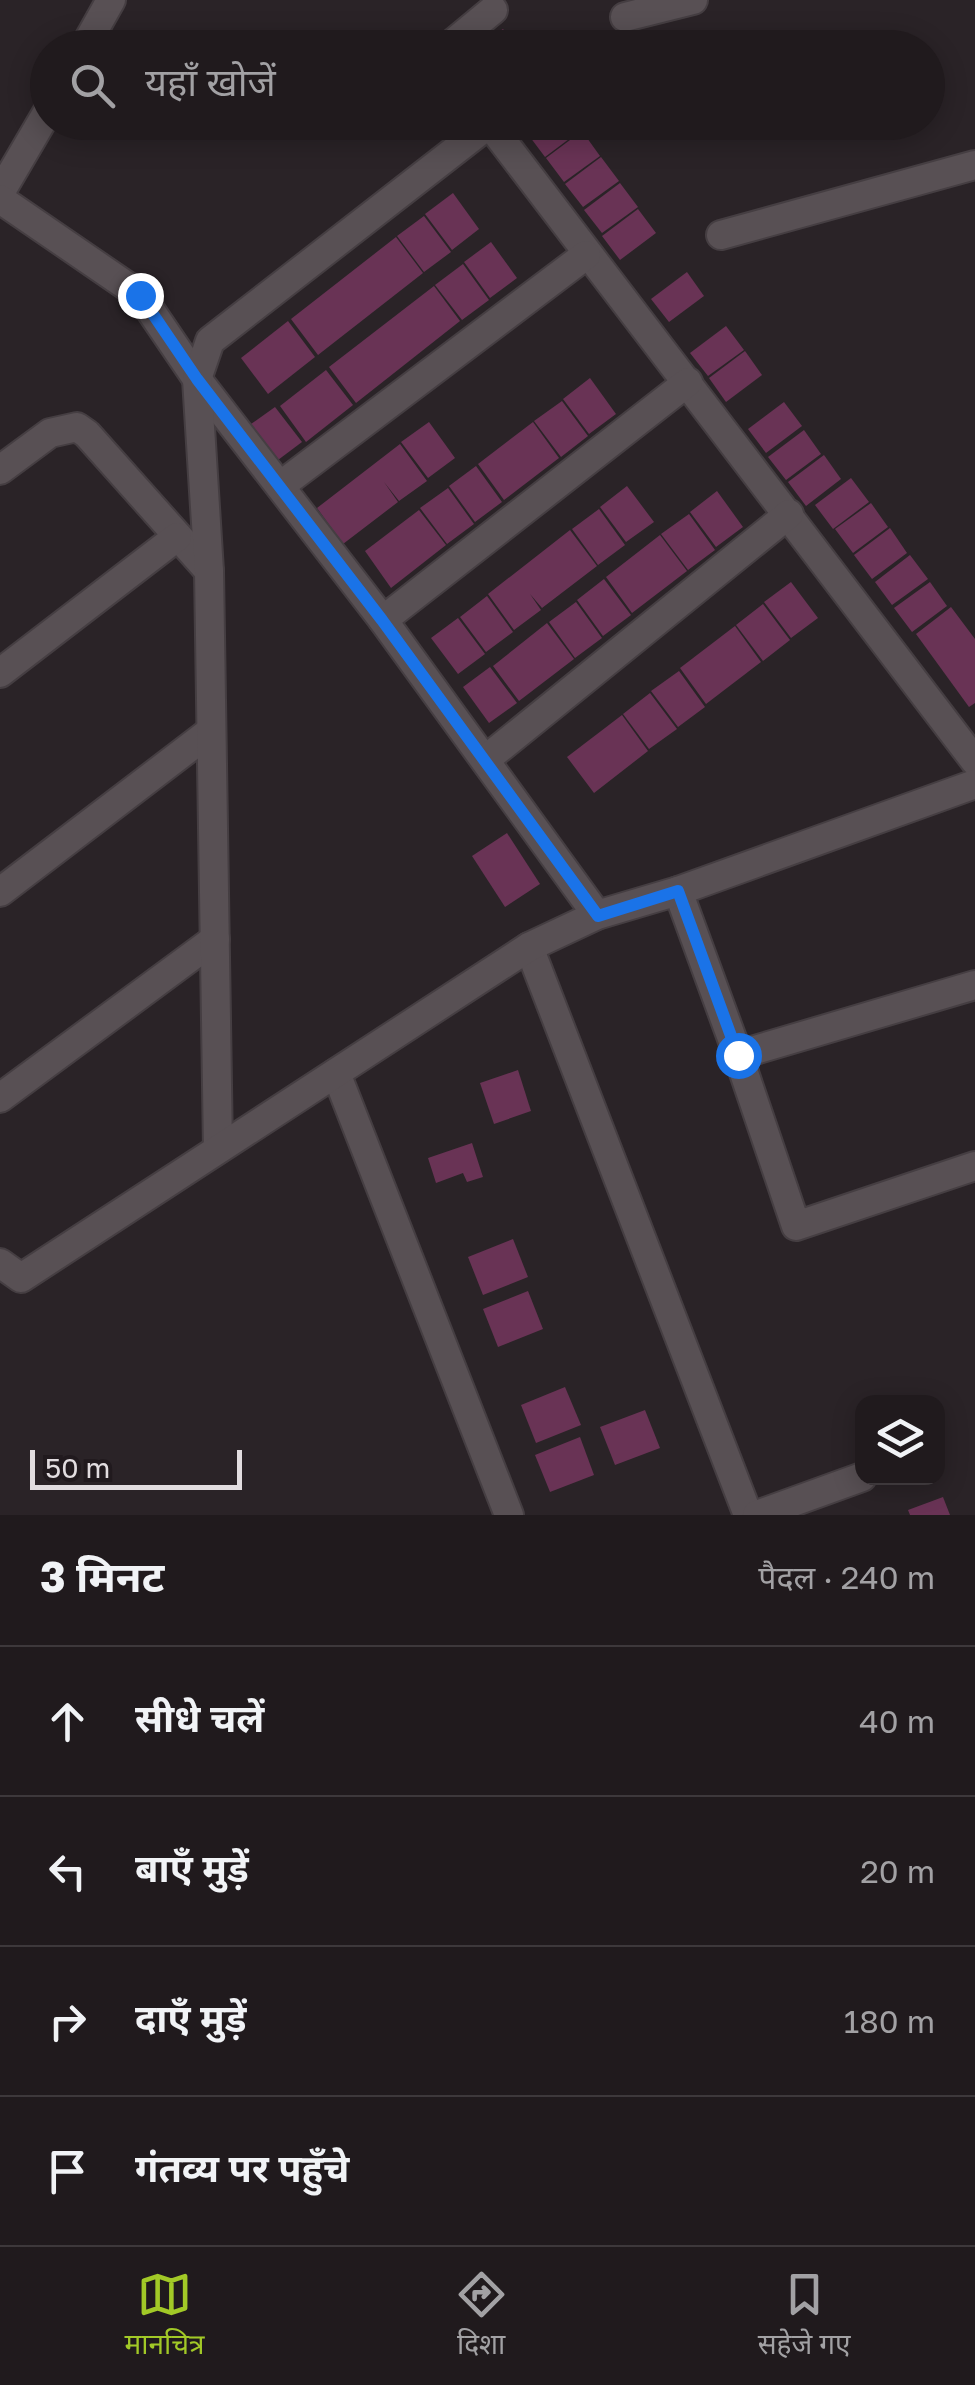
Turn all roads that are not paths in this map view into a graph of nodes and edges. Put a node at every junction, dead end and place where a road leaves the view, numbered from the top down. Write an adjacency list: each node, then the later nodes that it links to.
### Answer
1 (111, 0): 5 (street)
2 (693, 0): 4 (street)
3 (493, 10): 6 (street)
4 (624, 17)
5 (94, 30)
6 (469, 30)
7 (32, 140): 11 (street)
8 (466, 140): 14 (street)
9 (501, 140): 13 (street)
10 (975, 165): 12 (street)
11 (0, 196): 14 (street)
12 (721, 235)
13 (586, 254): 15 (street); 17 (street)
14 (197, 379): 17 (street); 20 (street)
15 (688, 382): 18 (street); 21 (street)
16 (0, 470): 19 (street)
17 (280, 486): 21 (street)
18 (790, 514): 24 (street); 25 (street)
19 (177, 537): 20 (street); 22 (street)
20 (209, 571): 23 (street)
21 (382, 620): 24 (street)
22 (0, 672)
23 (211, 731): 28 (street); 30 (street)
24 (486, 760): 29 (street)
25 (975, 761)
26 (975, 784): 27 (street)
27 (678, 891): 29 (street); 33 (street)
28 (0, 892)
29 (598, 916): 31 (street)
30 (215, 938): 35 (street); 36 (street)
31 (529, 947): 34 (street); 41 (street)
32 (975, 985): 33 (street)
33 (738, 1055): 37 (street)
34 (336, 1073): 36 (street); 40 (street)
35 (0, 1098)
36 (218, 1149): 38 (street)
37 (975, 1166)
38 (0, 1263)
39 (855, 1480): 42 (street)
40 (508, 1515)
41 (748, 1515)
42 (757, 1515)

